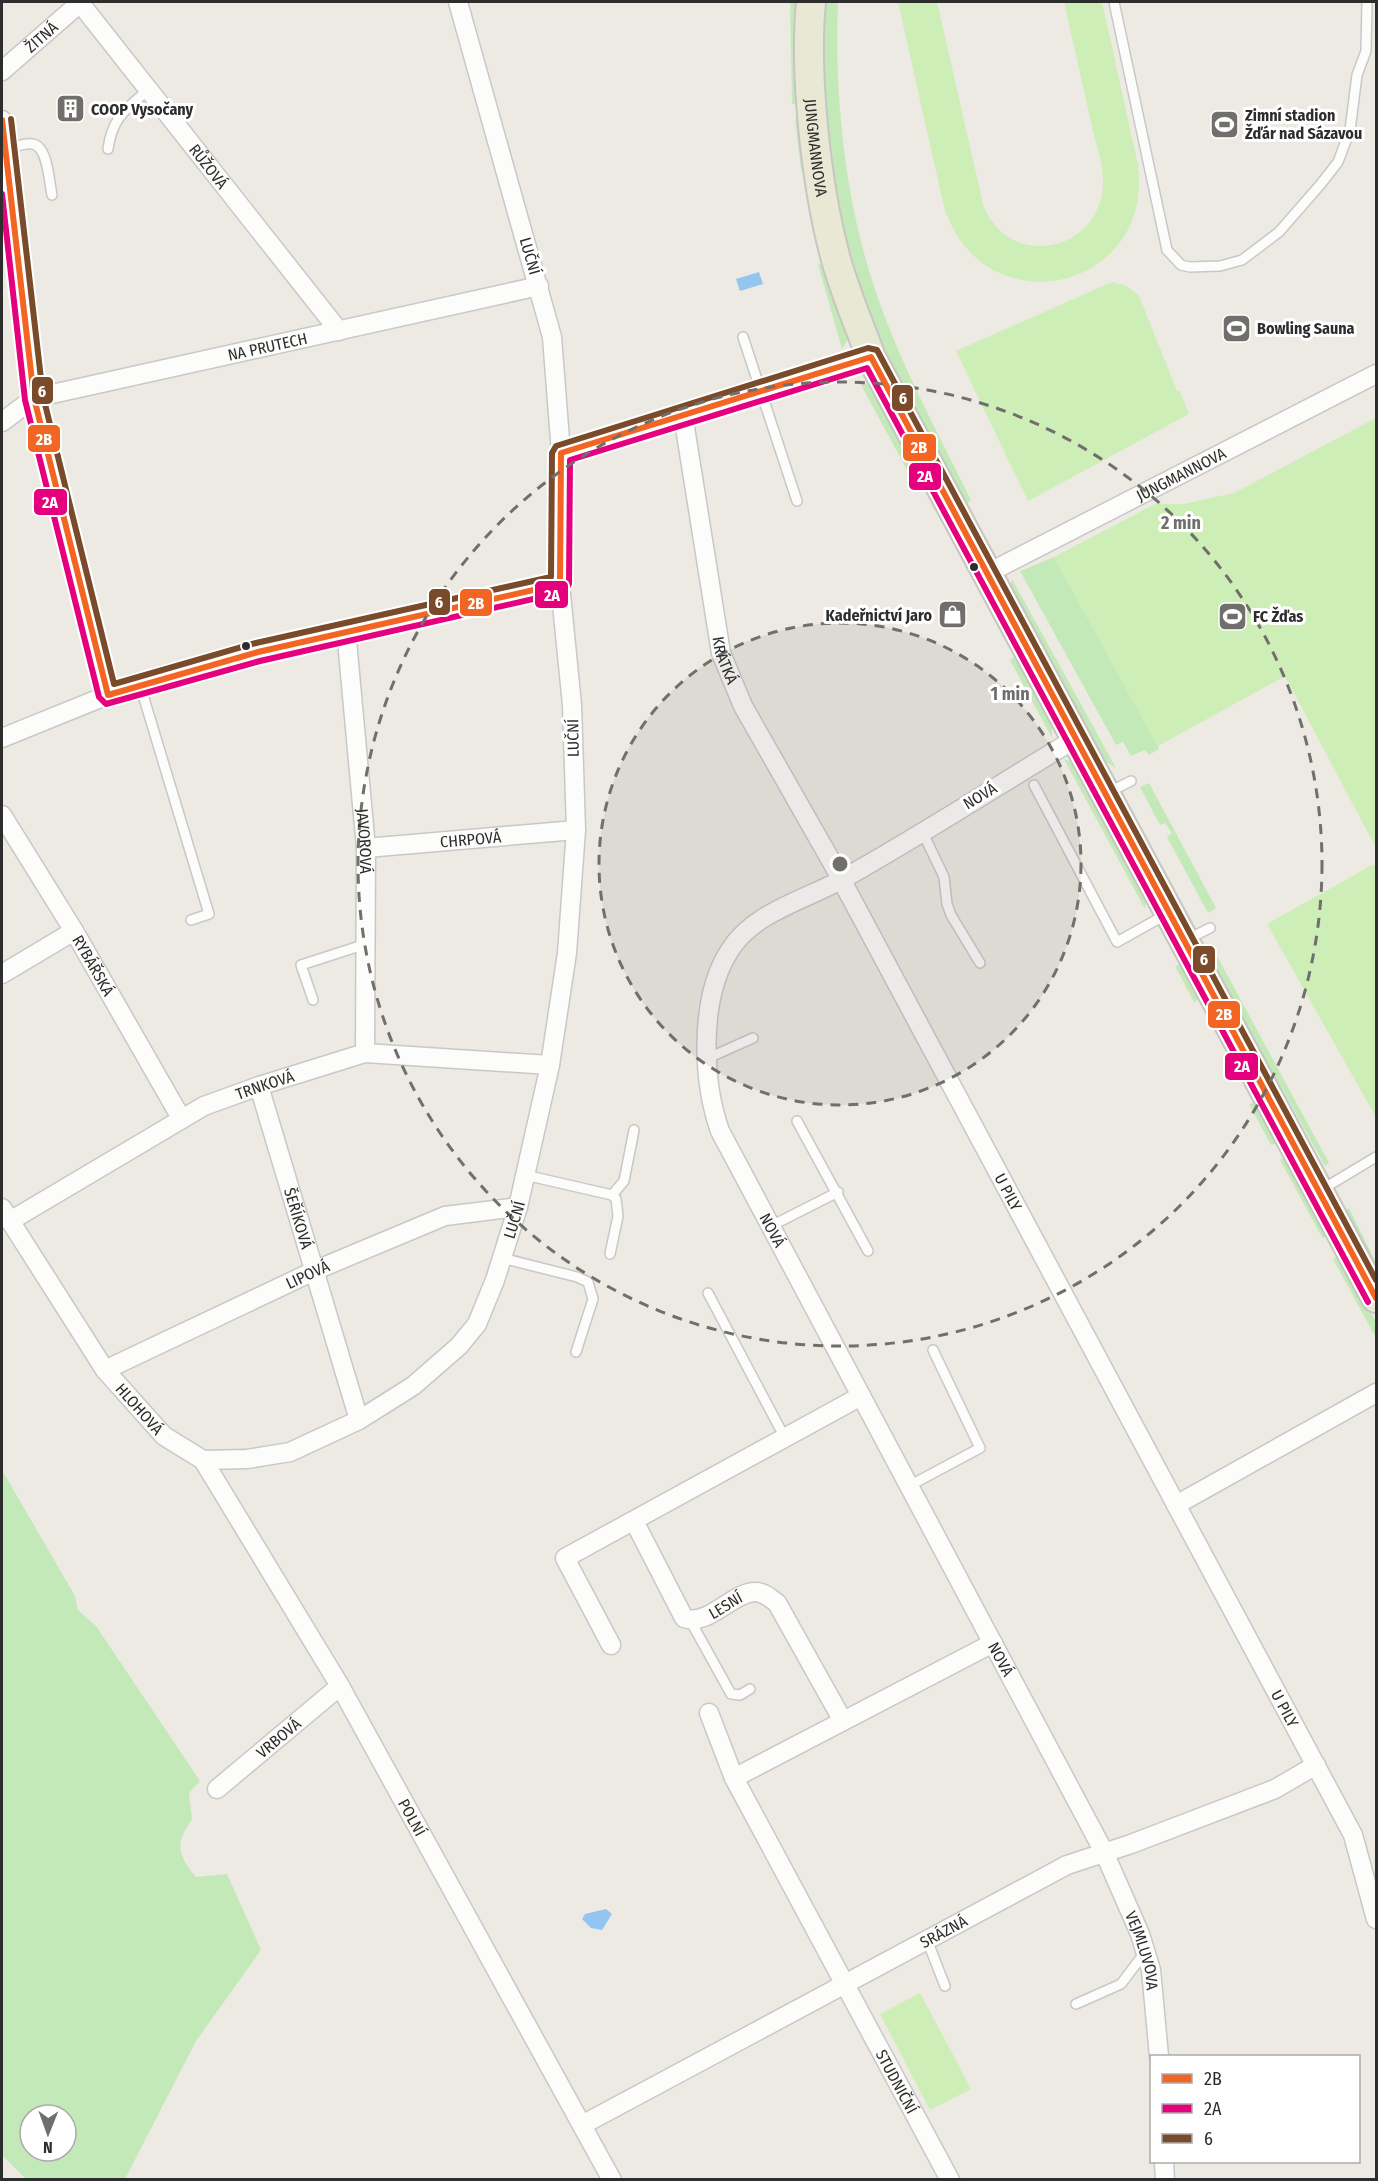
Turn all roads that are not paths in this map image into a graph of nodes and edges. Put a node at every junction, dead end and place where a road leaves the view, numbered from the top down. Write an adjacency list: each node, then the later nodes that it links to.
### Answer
1 (80, 2): 6 (street, ŽITNÁ); 7 (street, RŮŽOVÁ)
2 (458, 2): 12 (street, LUČNÍ)
3 (811, 2): 15 (main road, JUNGMANNOVA)
4 (1114, 2): 5 (lane)
5 (1367, 2)
6 (2, 71)
7 (148, 90): 10 (lane); 13 (street, RŮŽOVÁ)
8 (2, 120): 9 (street)
9 (5, 149): 11 (lane); 18 (street)
10 (108, 149)
11 (52, 195)
12 (539, 286): 13 (street, NA PRUTECH); 21 (street, LUČNÍ)
13 (339, 330): 18 (street, NA PRUTECH)
14 (743, 337): 17 (lane)
15 (871, 357): 17 (street); 23 (main road, JUNGMANNOVA)
16 (1377, 374): 23 (street, JUNGMANNOVA)
17 (761, 391): 19 (street); 22 (lane)
18 (34, 398): 20 (street, NA PRUTECH); 27 (street)
19 (683, 415): 21 (street); 37 (street, KRÁTKÁ)
20 (2, 422)
21 (561, 453): 24 (street, LUČNÍ)
22 (797, 501)
23 (986, 574): 29 (main road, JUNGMANNOVA)
24 (560, 584): 25 (street); 34 (street, LUČNÍ)
25 (346, 630): 26 (street); 36 (street, JAVOROVÁ)
26 (140, 685): 27 (street); 39 (lane)
27 (108, 695): 28 (street)
28 (2, 738)
29 (1075, 739): 32 (main road, JUNGMANNOVA); 35 (street, NOVÁ)
30 (1131, 781): 32 (lane)
31 (1034, 785): 38 (lane)
32 (1104, 794): 38 (main road, JUNGMANNOVA)
33 (2, 815): 41 (street, RYBÁŘSKÁ)
34 (576, 830): 36 (street, CHRPOVÁ); 50 (street, LUČNÍ)
35 (922, 831): 37 (street, NOVÁ); 44 (lane)
36 (366, 848): 43 (street, JAVOROVÁ)
37 (841, 880): 49 (street, NOVÁ); 78 (street, U PILY)
38 (1169, 913): 42 (main road, JUNGMANNOVA)
39 (191, 920)
40 (1210, 928): 42 (lane)
41 (74, 931): 45 (street); 52 (street, RYBÁŘSKÁ)
42 (1184, 942): 57 (main road, JUNGMANNOVA)
43 (366, 944): 46 (lane); 48 (street, JAVOROVÁ)
44 (980, 963)
45 (2, 974)
46 (314, 1000)
47 (753, 1038): 49 (lane)
48 (365, 1053): 50 (street, TRNKOVÁ); 51 (street, TRNKOVÁ)
49 (706, 1059): 62 (street, NOVÁ)
50 (550, 1065): 56 (street, LUČNÍ)
51 (259, 1086): 52 (street, TRNKOVÁ); 66 (street, ŠEŘÍKOVÁ)
52 (181, 1118): 61 (street, TRNKOVÁ)
53 (797, 1121): 58 (lane)
54 (634, 1130): 59 (lane)
55 (1377, 1157): 57 (lane)
56 (525, 1175): 59 (lane); 60 (street, LUČNÍ)
57 (1319, 1191): 68 (main road, JUNGMANNOVA)
58 (838, 1192): 62 (lane); 63 (lane)
59 (612, 1195): 64 (lane)
60 (518, 1207): 65 (street, LUČNÍ); 66 (street, LIPOVÁ)
61 (6, 1215): 71 (street, HLOHOVÁ)
62 (771, 1226): 73 (street, NOVÁ)
63 (868, 1251)
64 (610, 1254)
65 (502, 1258): 70 (lane); 74 (street, LUČNÍ)
66 (316, 1270): 71 (street, LIPOVÁ); 74 (street, ŠEŘÍKOVÁ)
67 (708, 1293): 75 (lane)
68 (1377, 1298)
69 (933, 1350): 77 (lane)
70 (576, 1352)
71 (105, 1370): 76 (street, HLOHOVÁ)
72 (1377, 1393): 78 (street)
73 (861, 1396): 75 (street); 77 (street, NOVÁ)
74 (359, 1420): 76 (street)
75 (786, 1438): 79 (street)
76 (203, 1460): 83 (street, POLNÍ)
77 (909, 1486): 81 (street, NOVÁ)
78 (1176, 1505): 87 (street, U PILY)
79 (634, 1521): 80 (street, LESNÍ); 82 (street)
80 (690, 1620): 84 (lane); 86 (street, LESNÍ)
81 (993, 1643): 86 (street); 90 (street, NOVÁ)
82 (611, 1645)
83 (340, 1686): 89 (street, VRBOVÁ); 98 (street, POLNÍ)
84 (750, 1689)
85 (709, 1713): 88 (street)
86 (843, 1721): 88 (street)
87 (1316, 1765): 90 (street, SRÁZNÁ); 91 (street, U PILY)
88 (734, 1778): 94 (street)
89 (217, 1789)
90 (1104, 1852): 92 (street, SRÁZNÁ); 93 (street, VEJMLUVOVA)
91 (1377, 1918)
92 (927, 1940): 94 (street, SRÁZNÁ); 95 (lane)
93 (1146, 1952): 96 (lane); 97 (street, VEJMLUVOVA)
94 (844, 1984): 98 (street, SRÁZNÁ); 101 (street, STUDNIČNÍ)
95 (945, 1986)
96 (1076, 2004)
97 (1159, 2055)
98 (582, 2125): 100 (street, POLNÍ)
99 (1164, 2163): 102 (street)
100 (612, 2180)
101 (950, 2180)
102 (1164, 2180)

